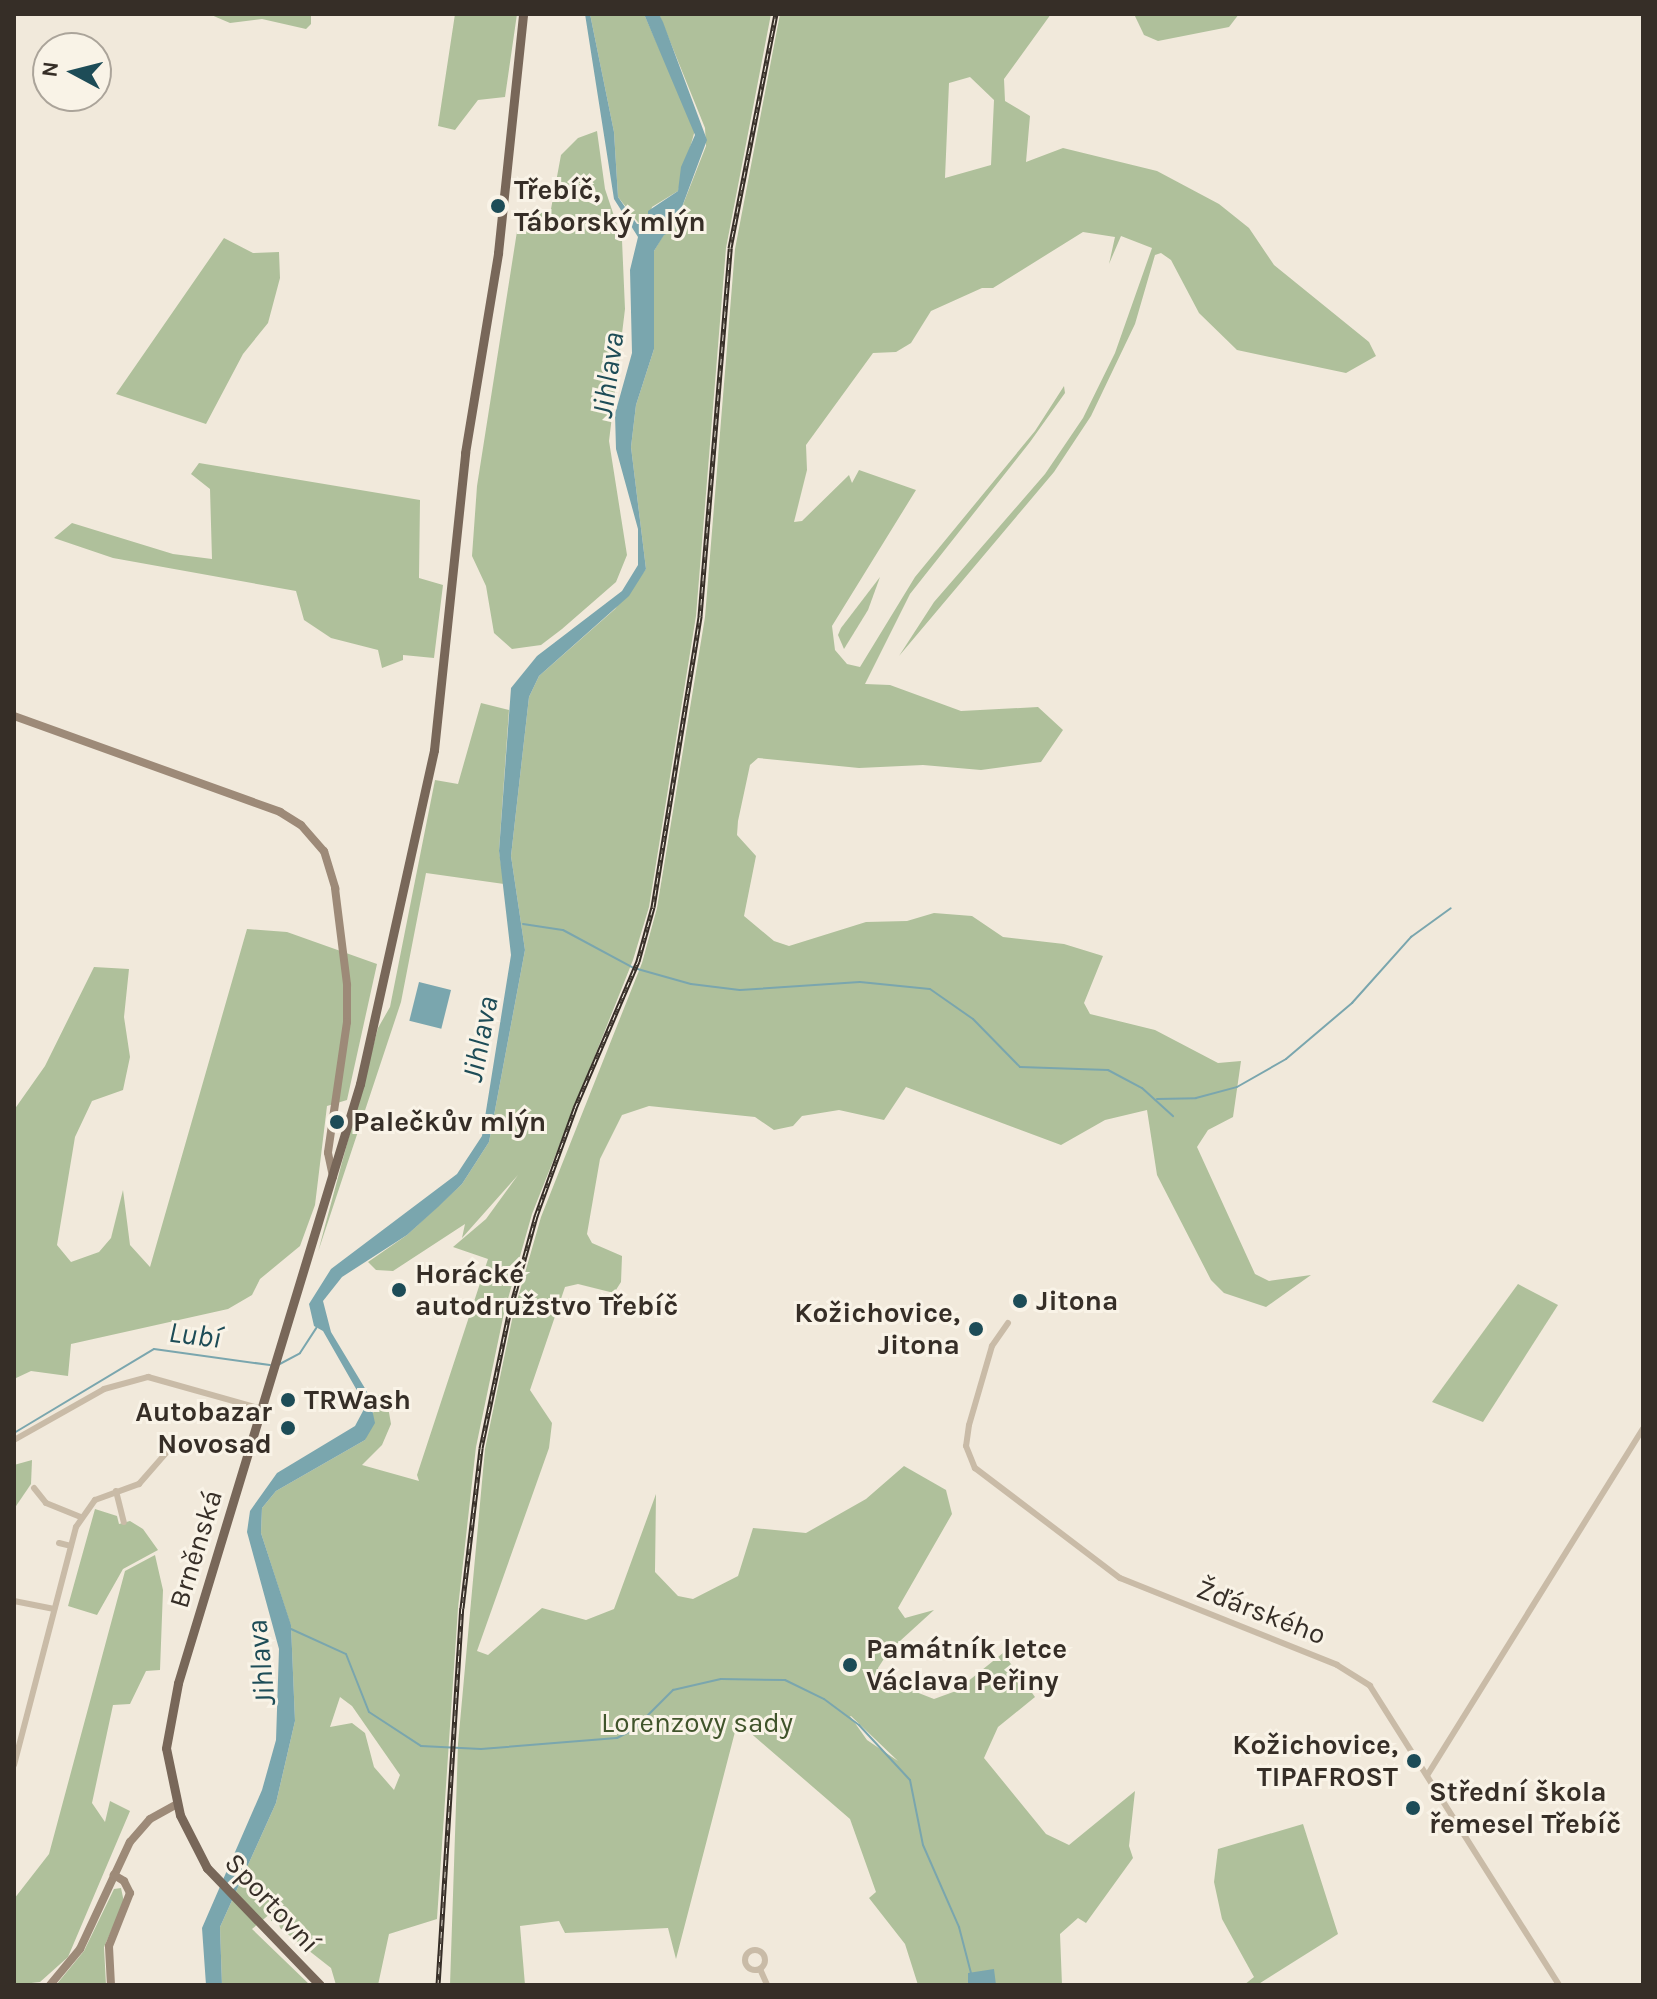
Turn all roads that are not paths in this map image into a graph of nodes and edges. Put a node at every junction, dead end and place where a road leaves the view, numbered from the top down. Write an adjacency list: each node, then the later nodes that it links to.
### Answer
1 (523, 14): 3 (main road, Brněnská)
2 (14, 716): 3 (street)
3 (333, 1177): 5 (main road, Brněnská)
4 (1008, 1323): 20 (street, Žďárského)
5 (262, 1409): 7 (street); 21 (main road, Brněnská)
6 (1643, 1428): 20 (street)
7 (14, 1440)
8 (166, 1453): 10 (street)
9 (154, 1457): 10 (street)
10 (162, 1462): 12 (street)
11 (34, 1488): 13 (street)
12 (116, 1491): 13 (street); 14 (street)
13 (81, 1517): 16 (street)
14 (124, 1522)
15 (59, 1543): 16 (street)
16 (71, 1546): 18 (street)
17 (14, 1601): 18 (street)
18 (54, 1609): 19 (street)
19 (14, 1765)
20 (1428, 1774): 28 (street, Žďárského)
21 (172, 1806): 22 (street); 26 (main road, Sportovní)
22 (114, 1875): 24 (street); 25 (street)
23 (760, 1969): 27 (street)
24 (50, 1985)
25 (111, 1985)
26 (320, 1985)
27 (767, 1985)
28 (1559, 1985)

